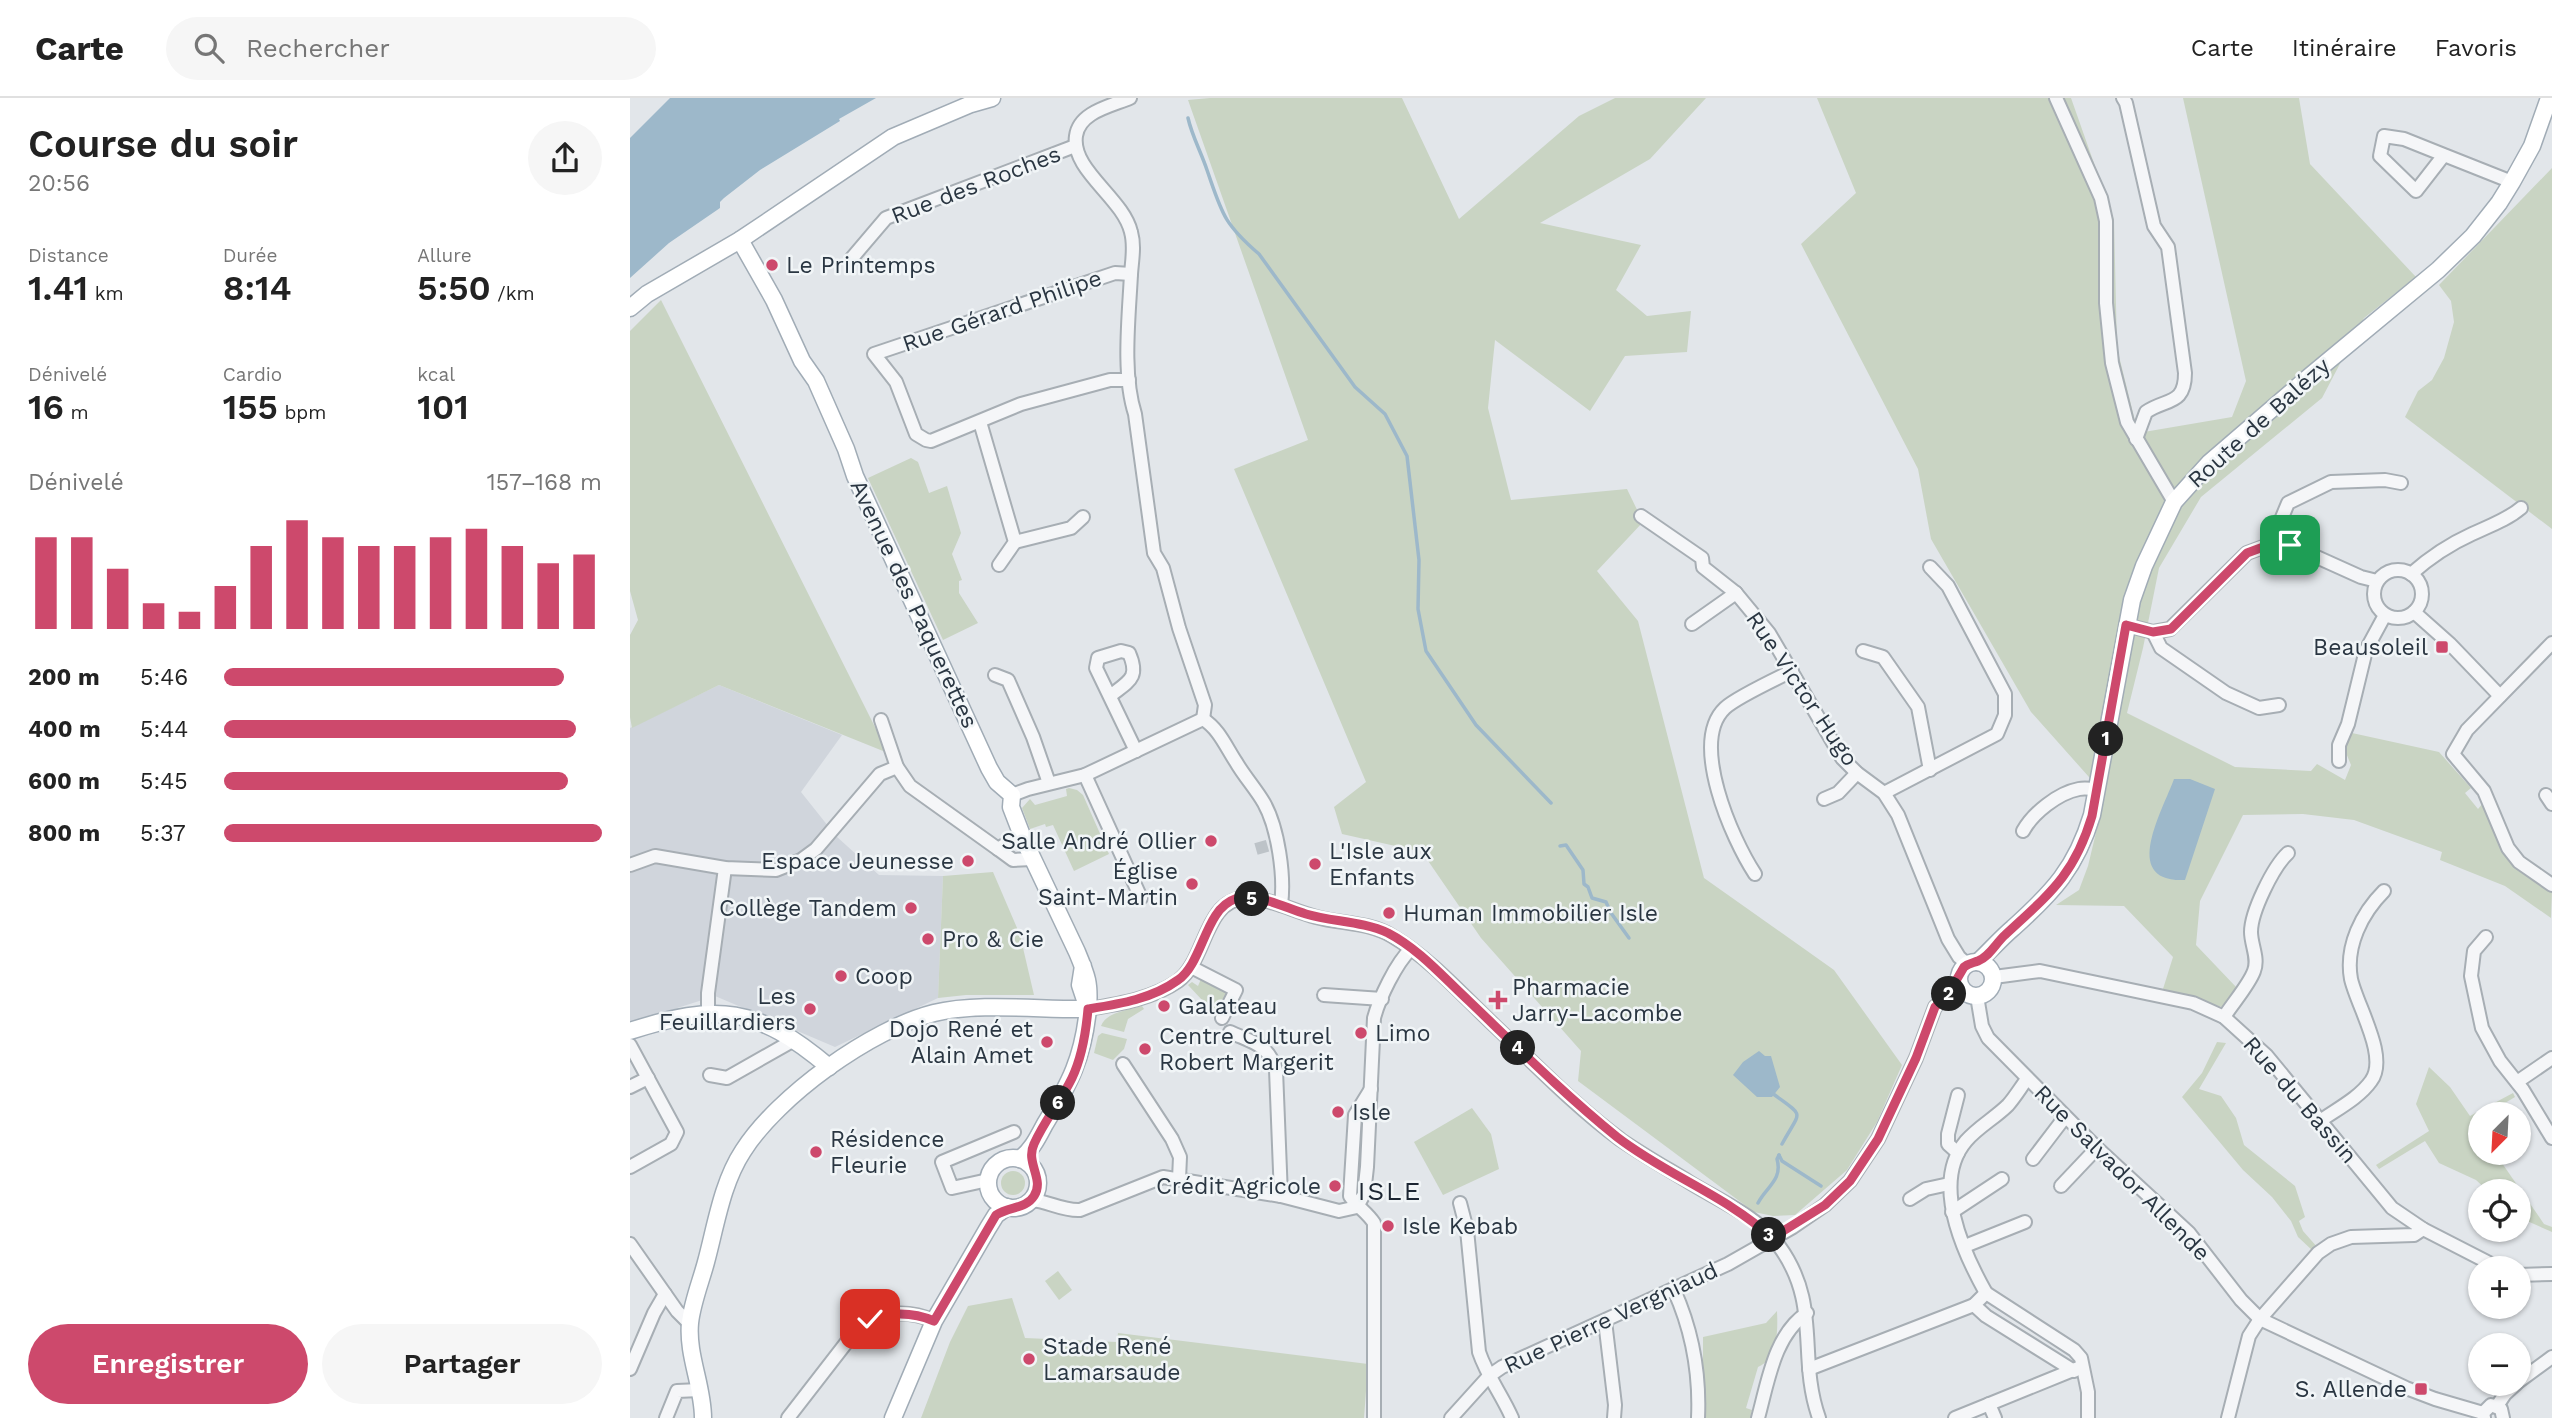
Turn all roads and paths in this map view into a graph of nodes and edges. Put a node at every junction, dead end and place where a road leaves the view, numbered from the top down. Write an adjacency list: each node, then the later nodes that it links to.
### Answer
1 (992, 98): 9 (main road)
2 (1130, 98): 6 (street)
3 (2056, 98): 15 (street)
4 (2123, 98): 15 (street)
5 (2549, 98): 8 (main road, Route de Balézy)
6 (1075, 146): 10 (street, Rue des Roches); 11 (street)
7 (2444, 155): 7 (street); 8 (street)
8 (2512, 182): 17 (main road, Route de Balézy)
9 (740, 240): 12 (main road); 51 (main road, Avenue des Paquerettes)
10 (852, 258)
11 (1131, 274): 13 (street); 14 (street, Rue Gérard Philipe)
12 (630, 308)
13 (1129, 380): 14 (street); 40 (street)
14 (979, 422): 21 (street)
15 (2136, 439): 17 (street)
16 (2402, 484): 22 (street)
17 (2174, 502): 31 (main road, Route de Balézy)
18 (2521, 508): 25 (street)
19 (1641, 516): 27 (street, Rue Victor Hugo)
20 (1083, 517): 21 (street)
21 (1015, 542): 23 (street)
22 (2274, 543): 26 (street); 32 (street)
23 (999, 565)
24 (1930, 567): 45 (street)
25 (2411, 574): 26 (street); 28 (street)
26 (2377, 581): 29 (street)
27 (1736, 593): 30 (street); 35 (street, Rue Victor Hugo)
28 (2414, 612): 29 (street); 38 (street)
29 (2385, 615): 43 (street)
30 (1692, 624)
31 (2126, 625): 32 (street); 49 (main road, Route de Balézy)
32 (2153, 632): 39 (street)
33 (2552, 643): 38 (street)
34 (1864, 651): 45 (street)
35 (1792, 671): 46 (street, Rue Victor Hugo); 60 (street)
36 (995, 675): 48 (street)
37 (1110, 696): 42 (street)
38 (2500, 696): 61 (street)
39 (2279, 705)
40 (1203, 719): 42 (street); 64 (street)
41 (881, 720): 44 (street)
42 (1136, 751): 47 (street)
43 (2339, 761)
44 (897, 767): 55 (street); 59 (street)
45 (1930, 770): 50 (street)
46 (1857, 774): 50 (street, Rue Victor Hugo); 52 (street)
47 (1085, 775): 48 (street); 63 (street)
48 (1049, 783): 51 (street)
49 (2096, 789): 53 (street); 68 (main road, Route de Balézy)
50 (1884, 793): 68 (street, Rue Victor Hugo)
51 (1012, 796): 54 (main road, Avenue des Paquerettes)
52 (1824, 799)
53 (2023, 831)
54 (1023, 838): 55 (street); 57 (main road, Avenue des Paquerettes)
55 (998, 849): 57 (street)
56 (2288, 853): 73 (street)
57 (1032, 859): 71 (main road, Avenue des Paquerettes)
58 (630, 865): 59 (street)
59 (725, 868): 72 (street)
60 (1755, 874)
61 (2552, 885)
62 (2384, 891): 89 (street)
63 (1141, 898)
64 (1281, 905): 66 (street); 67 (street)
65 (2486, 937): 85 (street)
66 (1411, 949): 70 (street); 111 (street)
67 (1191, 967): 71 (street); 74 (street)
68 (1976, 977): 73 (street, Rue du Bassin); 84 (street, Rue Salvador Allende); 111 (street, Rue Pierre Vergniaud)
69 (1324, 995): 70 (street)
70 (1382, 999): 106 (street)
71 (1088, 1009): 81 (main road); 95 (main road)
72 (708, 1013): 75 (main road); 77 (main road)
73 (2224, 1017): 89 (street, Rue du Bassin)
74 (1222, 1018)
75 (630, 1031)
76 (1230, 1032): 102 (street)
77 (794, 1040): 81 (main road); 82 (street)
78 (630, 1045): 83 (street)
79 (2552, 1058): 85 (street)
80 (1123, 1064): 97 (street)
81 (829, 1067): 125 (main road)
82 (710, 1074)
83 (648, 1078): 86 (street); 96 (street)
84 (2027, 1079): 88 (street, Rue Salvador Allende); 93 (street)
85 (2517, 1082): 91 (street)
86 (630, 1087)
87 (1958, 1095): 93 (street)
88 (2065, 1117): 92 (street, Rue Salvador Allende); 94 (street)
89 (2320, 1121): 110 (street, Rue du Bassin)
90 (1014, 1132): 99 (street)
91 (2552, 1138)
92 (2096, 1148): 101 (street); 122 (street, Rue Salvador Allende)
93 (1958, 1153): 100 (street)
94 (2034, 1159)
95 (1026, 1162): 99 (main road); 103 (main road)
96 (630, 1167)
97 (1179, 1179): 102 (street); 103 (street)
98 (2001, 1179): 108 (street)
99 (988, 1180): 107 (main road)
100 (1949, 1184): 104 (street); 108 (street)
101 (2061, 1185)
102 (1280, 1196): 106 (street)
103 (1038, 1197): 107 (main road)
104 (1910, 1199)
105 (1460, 1203): 131 (street)
106 (1357, 1206): 142 (street)
107 (1000, 1208): 123 (main road)
108 (1952, 1212): 113 (street)
109 (2025, 1223): 113 (street)
110 (2423, 1229): 114 (street, Rue du Bassin); 122 (street)
111 (1772, 1238): 117 (street, Rue Pierre Vergniaud); 121 (street)
112 (631, 1246): 119 (street)
113 (1965, 1246): 118 (street)
114 (2476, 1256)
115 (2552, 1274): 116 (street)
116 (2531, 1275)
117 (1674, 1290): 124 (street, Rue Pierre Vergniaud); 145 (street)
118 (1986, 1293): 120 (street); 127 (street)
119 (665, 1294): 125 (street); 128 (street)
120 (1974, 1305): 127 (street); 129 (street)
121 (1807, 1313): 129 (street); 146 (street)
122 (2260, 1319): 137 (street, Rue Salvador Allende); 151 (street)
123 (934, 1321): 138 (main road); 141 (street)
124 (1605, 1321): 131 (street, Rue Pierre Vergniaud); 144 (street)
125 (690, 1324): 132 (main road)
126 (2552, 1357): 130 (street)
127 (2079, 1368): 134 (street); 150 (street)
128 (630, 1369)
129 (1809, 1369): 147 (street)
130 (2531, 1373)
131 (1489, 1376): 135 (street, Rue Pierre Vergniaud); 143 (street)
132 (700, 1390): 139 (street); 140 (main road)
133 (2505, 1396): 136 (street)
134 (1989, 1404): 148 (street); 149 (street)
135 (1455, 1414)
136 (2501, 1414): 137 (street); 152 (street)
137 (2484, 1415)
138 (895, 1416)
139 (666, 1418)
140 (703, 1418)
141 (788, 1418)
142 (1374, 1418)
143 (1512, 1418)
144 (1615, 1418)
145 (1699, 1418)
146 (1758, 1418)
147 (1819, 1418)
148 (1955, 1418)
149 (1995, 1418)
150 (2088, 1418)
151 (2228, 1418)
152 (2509, 1418)

